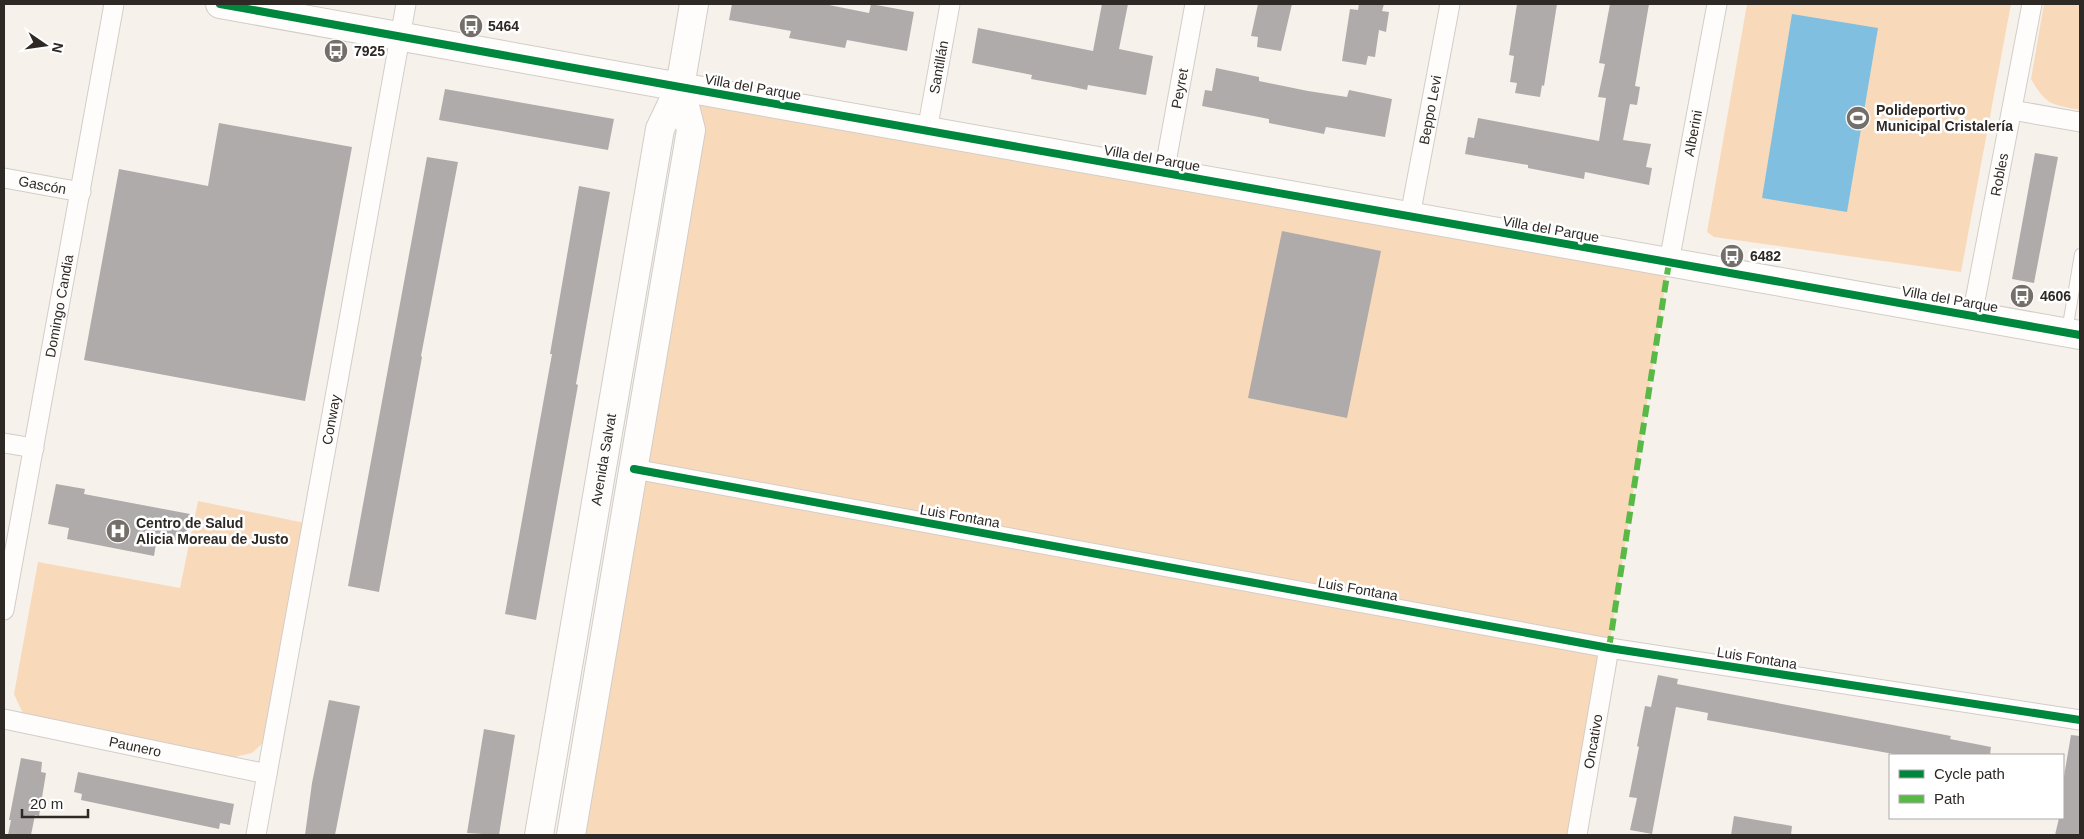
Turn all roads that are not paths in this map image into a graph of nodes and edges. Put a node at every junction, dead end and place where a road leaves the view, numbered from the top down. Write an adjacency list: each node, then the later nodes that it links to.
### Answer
1 (114, 4): 17 (street, Domingo Candia)
2 (220, 4): 10 (street, Villa del Parque)
3 (406, 4): 10 (street, Conway)
4 (694, 4): 11 (street, Avenida Salvat)
5 (950, 4): 14 (street, Santillán)
6 (1195, 4): 15 (street, Peyret)
7 (1450, 4): 18 (street, Beppo Levi)
8 (1717, 4): 20 (street, Alberini)
9 (2032, 4): 12 (street, Robles)
10 (400, 36): 11 (street, Villa del Parque); 30 (street, Conway)
11 (680, 87): 14 (street, Villa del Parque); 25 (street, Avenida Salvat)
12 (2012, 110): 13 (street); 21 (street, Robles)
13 (2080, 122)
14 (927, 131): 15 (street, Villa del Parque)
15 (1164, 173): 18 (street, Villa del Parque)
16 (4, 178): 17 (street, Gascón)
17 (81, 192): 24 (street, Domingo Candia)
18 (1410, 216): 20 (street, Villa del Parque)
19 (2080, 254): 22 (lane)
20 (1669, 262): 21 (street, Villa del Parque)
21 (1972, 316): 22 (street, Villa del Parque)
22 (2074, 333)
23 (4, 443): 24 (street)
24 (34, 448): 26 (street, Domingo Candia)
25 (618, 466): 27 (street, Luis Fontana); 32 (street, Avenida Salvat); 33 (street, Avenida Salvat)
26 (4, 610)
27 (1609, 648): 29 (street, Luis Fontana); 34 (street, Oncativo)
28 (4, 719): 30 (street, Paunero)
29 (2080, 720)
30 (267, 774): 31 (street, Conway)
31 (256, 835)
32 (539, 835)
33 (571, 835)
34 (1577, 835)

